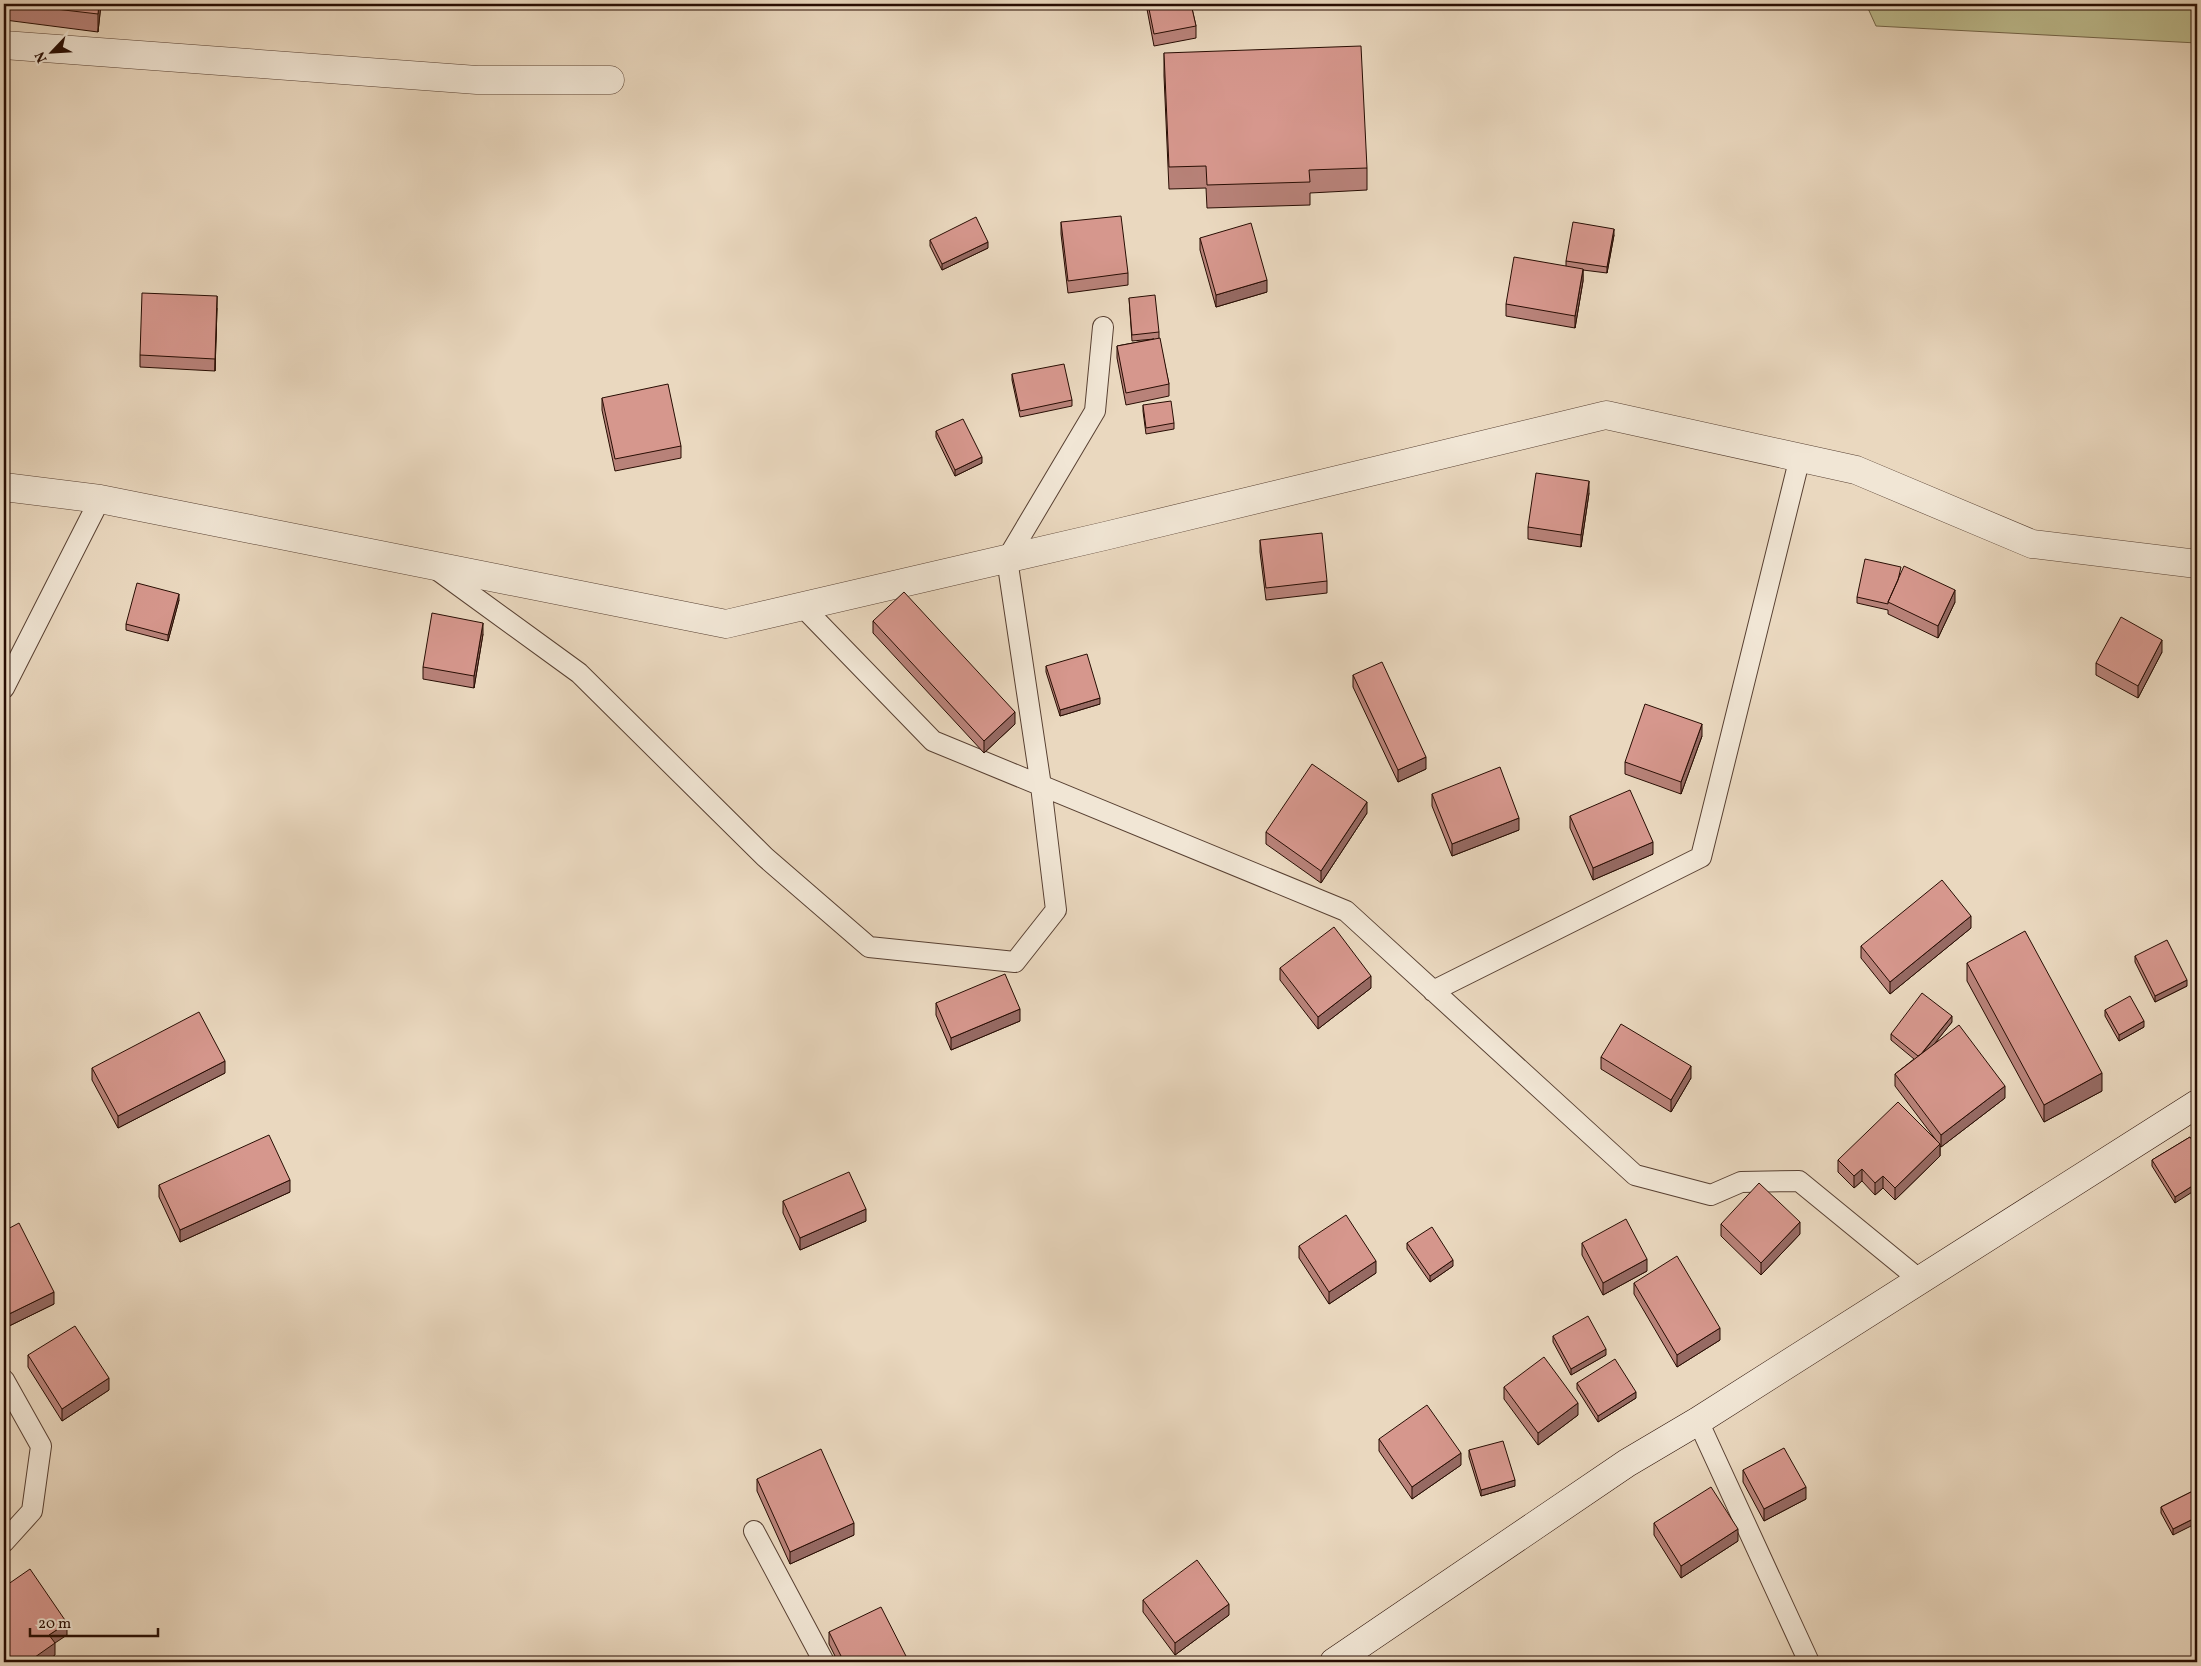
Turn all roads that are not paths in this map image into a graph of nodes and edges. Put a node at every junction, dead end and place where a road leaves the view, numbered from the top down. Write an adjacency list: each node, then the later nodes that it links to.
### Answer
1 (4, 46): 2 (street)
2 (610, 80)
3 (1103, 327): 7 (lane)
4 (1800, 457): 7 (street); 8 (street); 13 (lane)
5 (4, 487): 6 (street)
6 (100, 499): 9 (street); 11 (lane)
7 (1007, 559): 10 (street); 12 (lane)
8 (2197, 564)
9 (431, 565): 10 (street); 12 (lane)
10 (803, 607): 12 (lane)
11 (4, 688)
12 (1041, 786): 13 (lane)
13 (1433, 991): 15 (lane)
14 (2197, 1104): 15 (street)
15 (1920, 1280): 17 (street)
16 (4, 1380): 19 (lane)
17 (1698, 1421): 21 (street); 22 (lane)
18 (754, 1531): 20 (lane)
19 (4, 1542)
20 (824, 1662)
21 (1334, 1662)
22 (1808, 1662)

